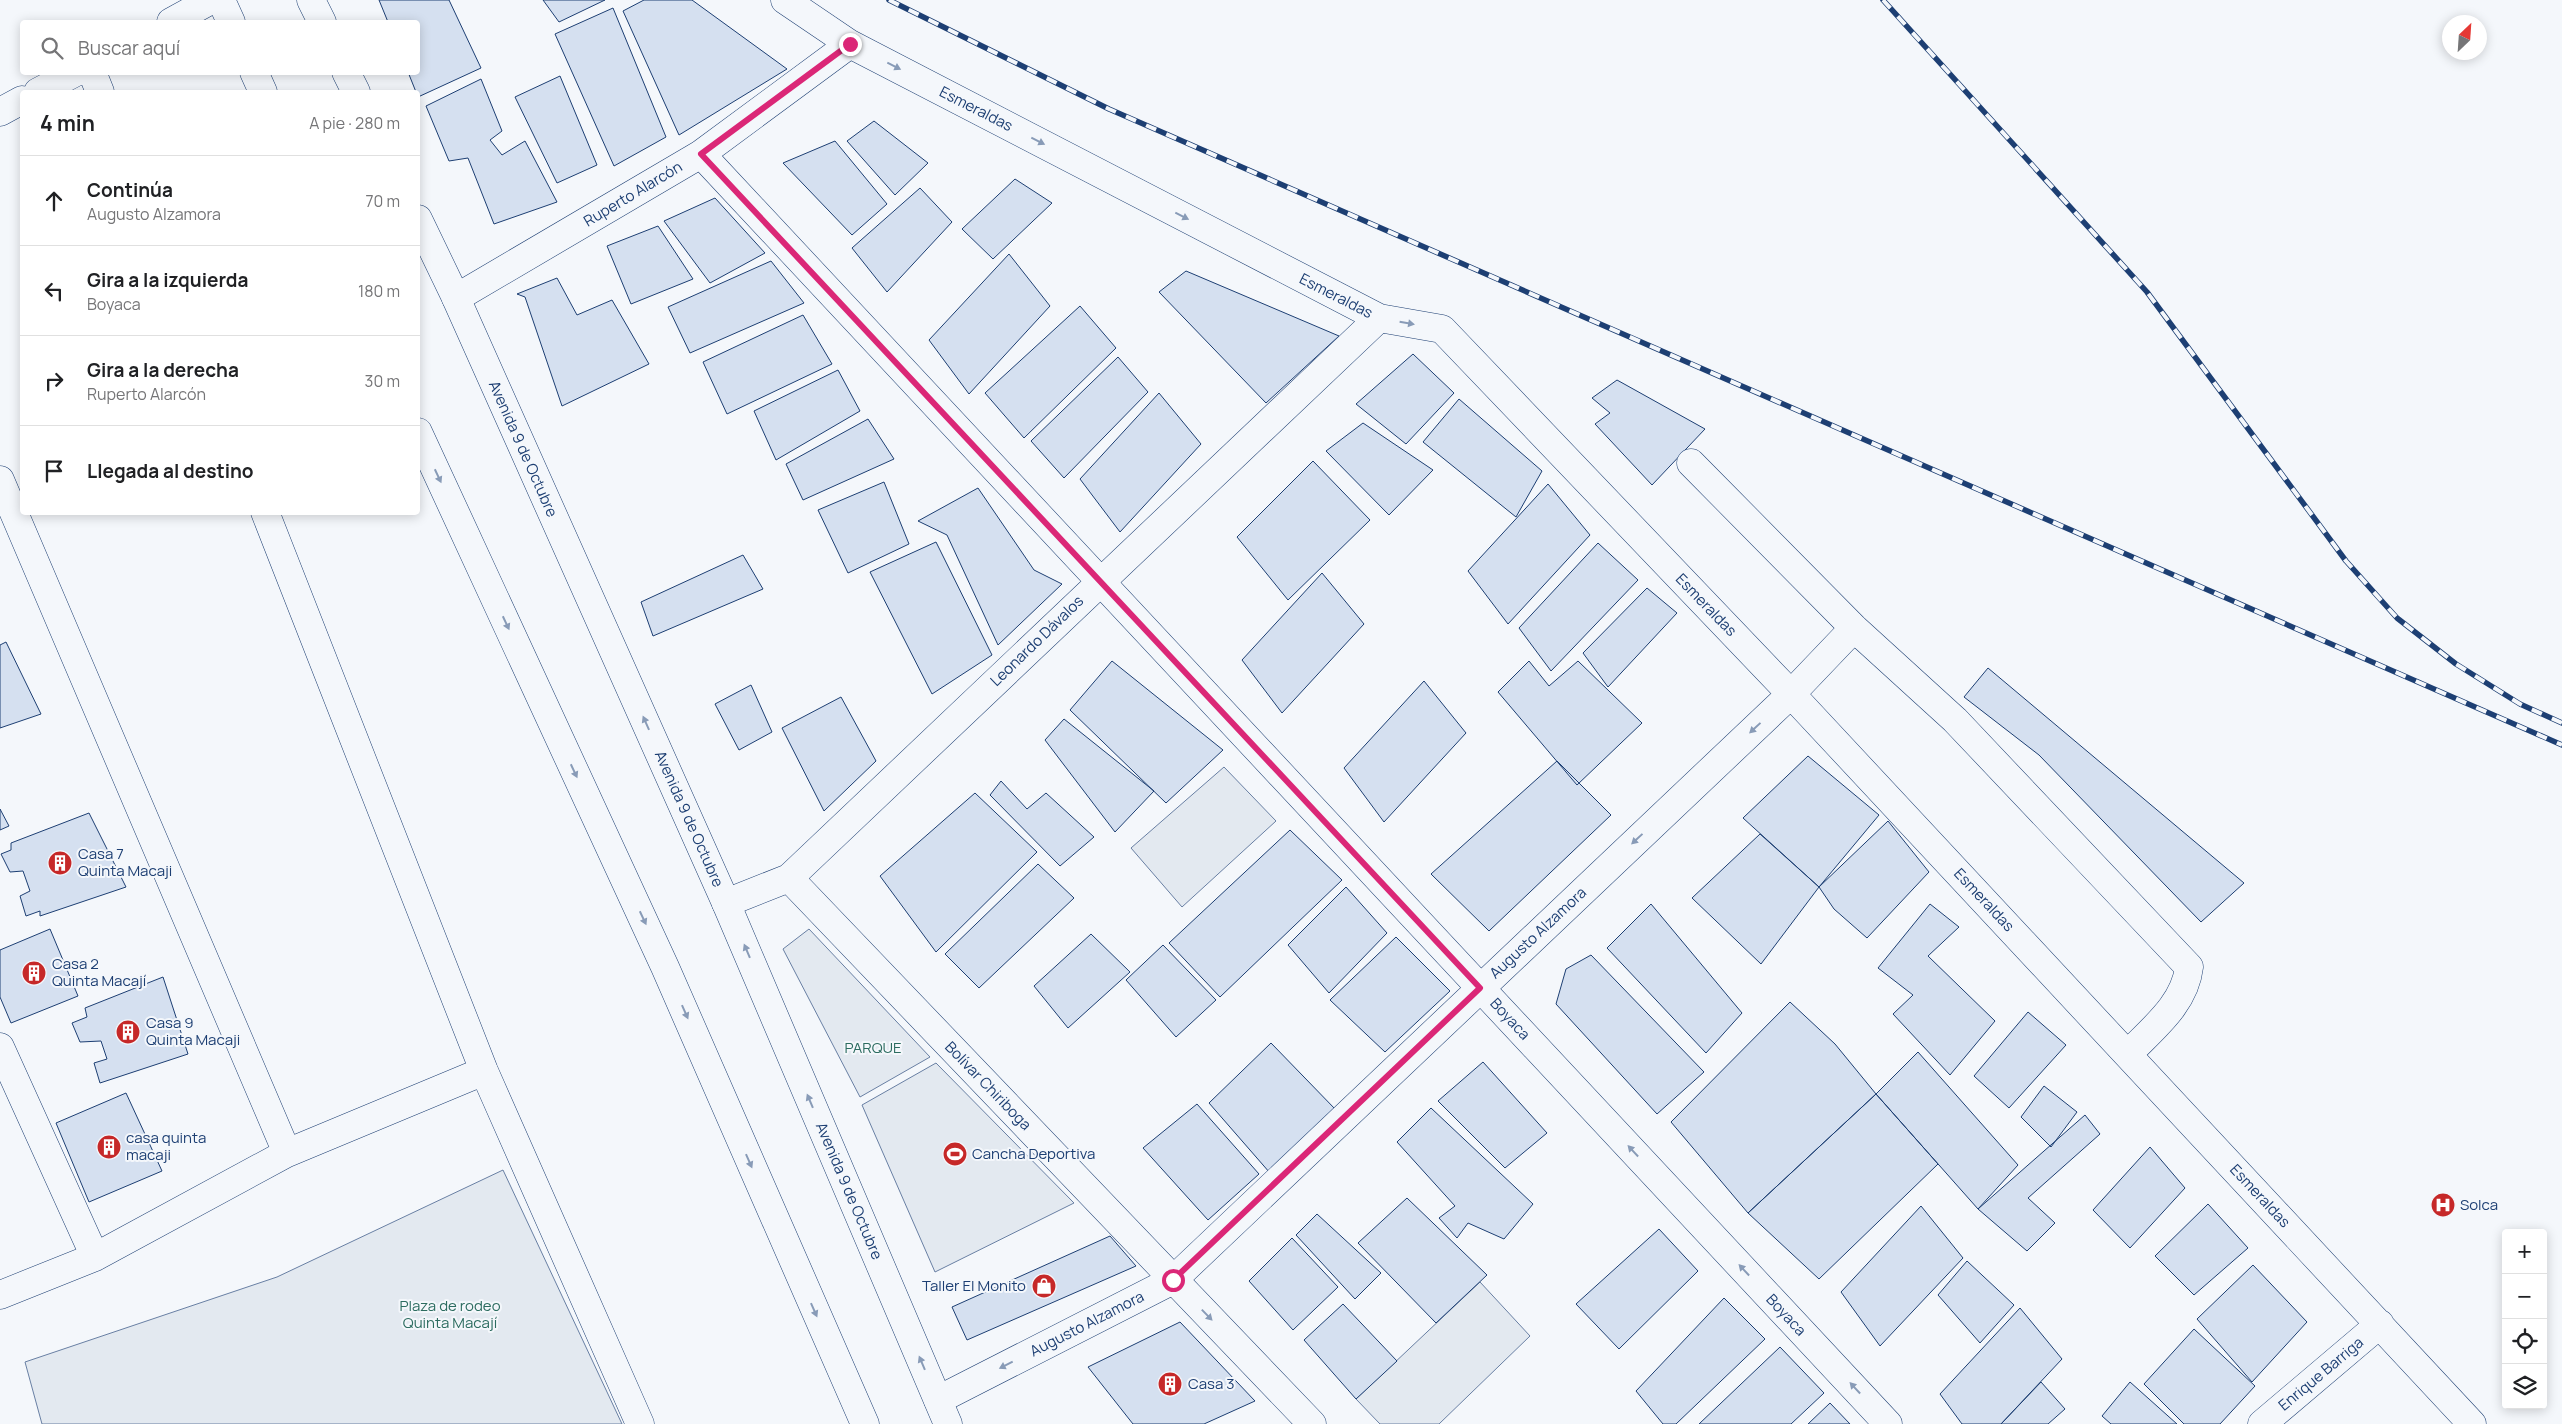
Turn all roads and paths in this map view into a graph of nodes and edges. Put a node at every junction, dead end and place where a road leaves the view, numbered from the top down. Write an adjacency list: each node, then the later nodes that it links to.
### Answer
1 (211, 0): 5 (street)
2 (221, 0): 6 (street)
3 (311, 0): 7 (street)
4 (785, 0): 8 (street, Esmeraldas)
5 (175, 20)
6 (230, 20)
7 (321, 20)
8 (850, 44): 19 (street, Ruperto Alarcón); 22 (street, Esmeraldas, one-way to 22)
9 (70, 75): 13 (street)
10 (93, 75): 14 (street)
11 (255, 75): 15 (street)
12 (348, 75): 16 (street)
13 (42, 90)
14 (99, 90)
15 (262, 90)
16 (355, 90)
17 (20, 101): 18 (street)
18 (0, 112)
19 (701, 154): 21 (street, Ruperto Alarcón); 27 (street, Boyaca)
20 (420, 223): 21 (street, Avenida 9 de Octubre)
21 (456, 298): 31 (street, Avenida 9 de Octubre, one-way to 21)
22 (1379, 318): 27 (street, Leonardo Dávalos); 29 (street, Esmeraldas, one-way to 29)
23 (420, 436): 43 (street, one-way to 43)
24 (1691, 463): 28 (street)
25 (0, 480): 36 (street)
26 (266, 515): 35 (street)
27 (1100, 581): 30 (street, Leonardo Dávalos); 32 (street, Boyaca)
28 (1854, 628): 29 (street, Augusto Alzamora); 34 (street)
29 (1791, 694): 32 (street, Augusto Alzamora, one-way to 32); 34 (street, Esmeraldas)
30 (788, 878): 31 (street, Leonardo Dávalos); 38 (street, Bolívar Chiriboga)
31 (726, 903): 41 (street, Avenida 9 de Octubre, one-way to 31)
32 (1480, 988): 38 (street, Augusto Alzamora); 45 (street, Boyaca, one-way to 32)
33 (0, 1047): 37 (street)
34 (2128, 1054): 40 (street, Esmeraldas)
35 (484, 1071): 36 (street); 42 (street)
36 (287, 1154): 37 (street)
37 (96, 1257): 39 (street)
38 (1173, 1280): 41 (street, Augusto Alzamora, one-way to 41); 44 (street, Bolívar Chiriboga, one-way to 44)
39 (0, 1295)
40 (2380, 1324): 46 (street, Enrique Barriga); 47 (street, Esmeraldas)
41 (943, 1412)
42 (640, 1424)
43 (865, 1424)
44 (1312, 1424)
45 (1888, 1424)
46 (2262, 1424)
47 (2472, 1424)

